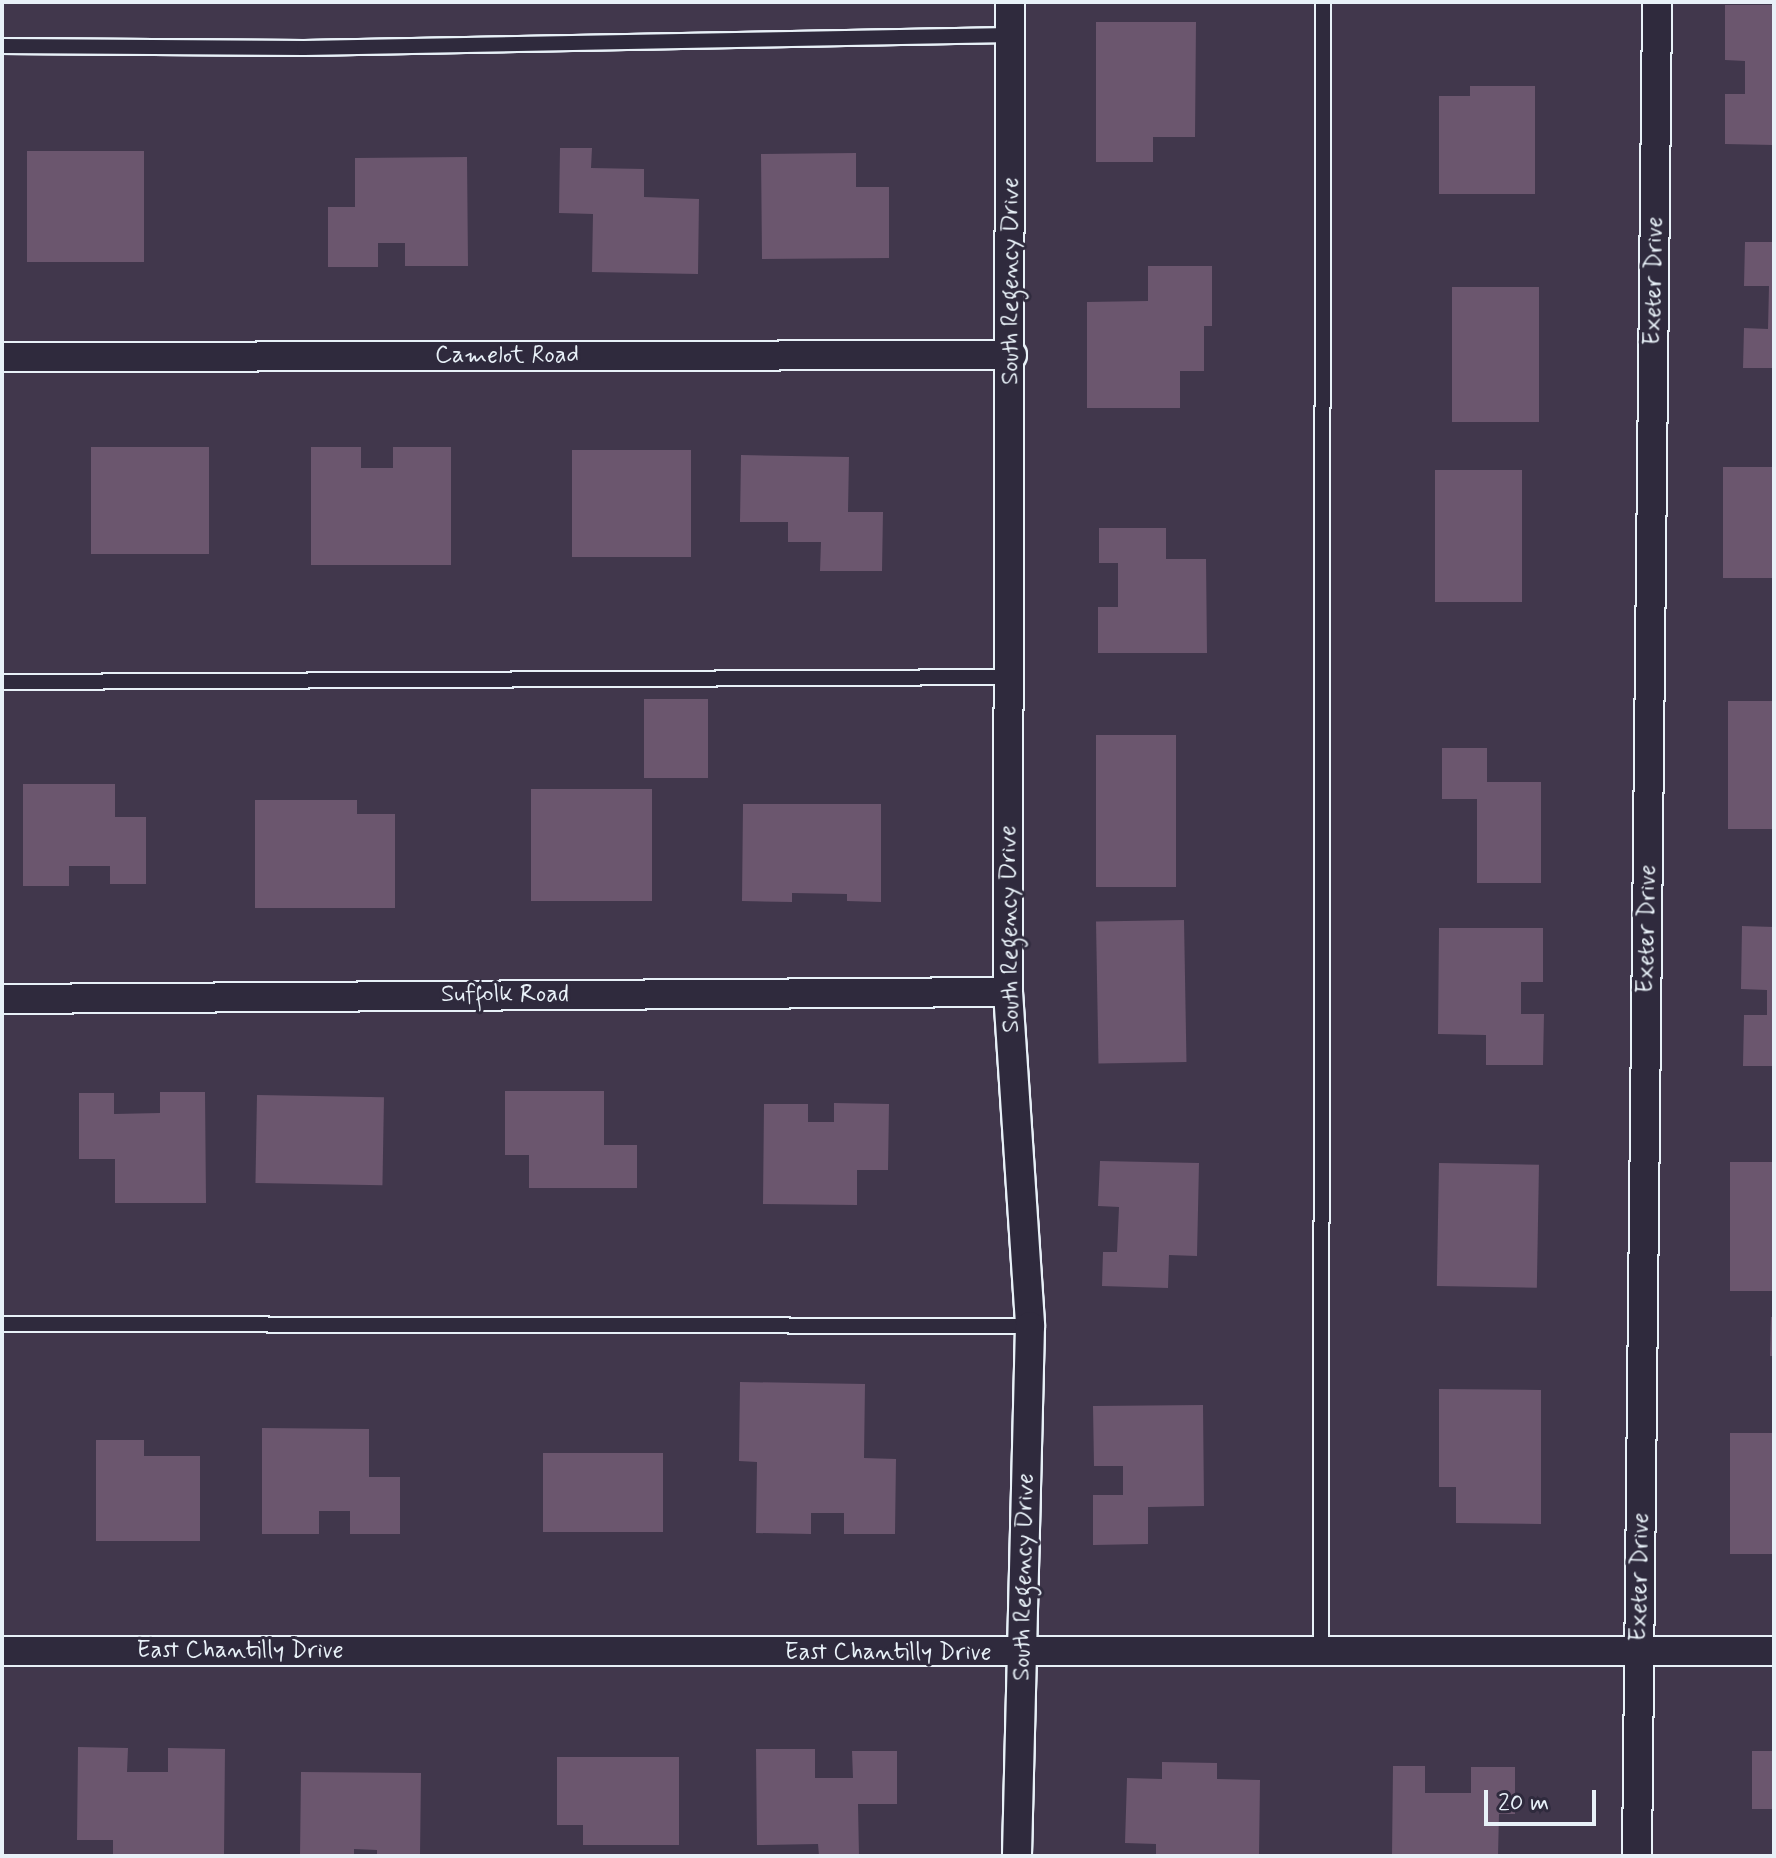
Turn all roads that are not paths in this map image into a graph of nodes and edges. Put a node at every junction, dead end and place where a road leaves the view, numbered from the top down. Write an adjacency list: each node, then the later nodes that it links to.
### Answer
1 (1010, 2): 4 (street, South Regency Drive)
2 (1323, 2): 14 (lane)
3 (1657, 2): 15 (street, Exeter Drive)
4 (1010, 35): 5 (lane); 6 (street, South Regency Drive)
5 (2, 46)
6 (1012, 355): 7 (street, Camelot Road); 8 (street, South Regency Drive)
7 (2, 357)
8 (1009, 677): 9 (lane); 10 (street, South Regency Drive)
9 (2, 682)
10 (1008, 992): 11 (street, Suffolk Road); 13 (street, South Regency Drive)
11 (2, 999)
12 (2, 1324): 13 (lane)
13 (1030, 1326): 18 (street, South Regency Drive)
14 (1321, 1649): 15 (street, East Chantilly Drive); 18 (street, East Chantilly Drive)
15 (1639, 1650): 17 (street, East Chantilly Drive); 20 (street, Exeter Drive)
16 (2, 1651): 18 (street, East Chantilly Drive)
17 (1774, 1651)
18 (1022, 1653): 19 (street, South Regency Drive)
19 (1017, 1856)
20 (1637, 1856)

